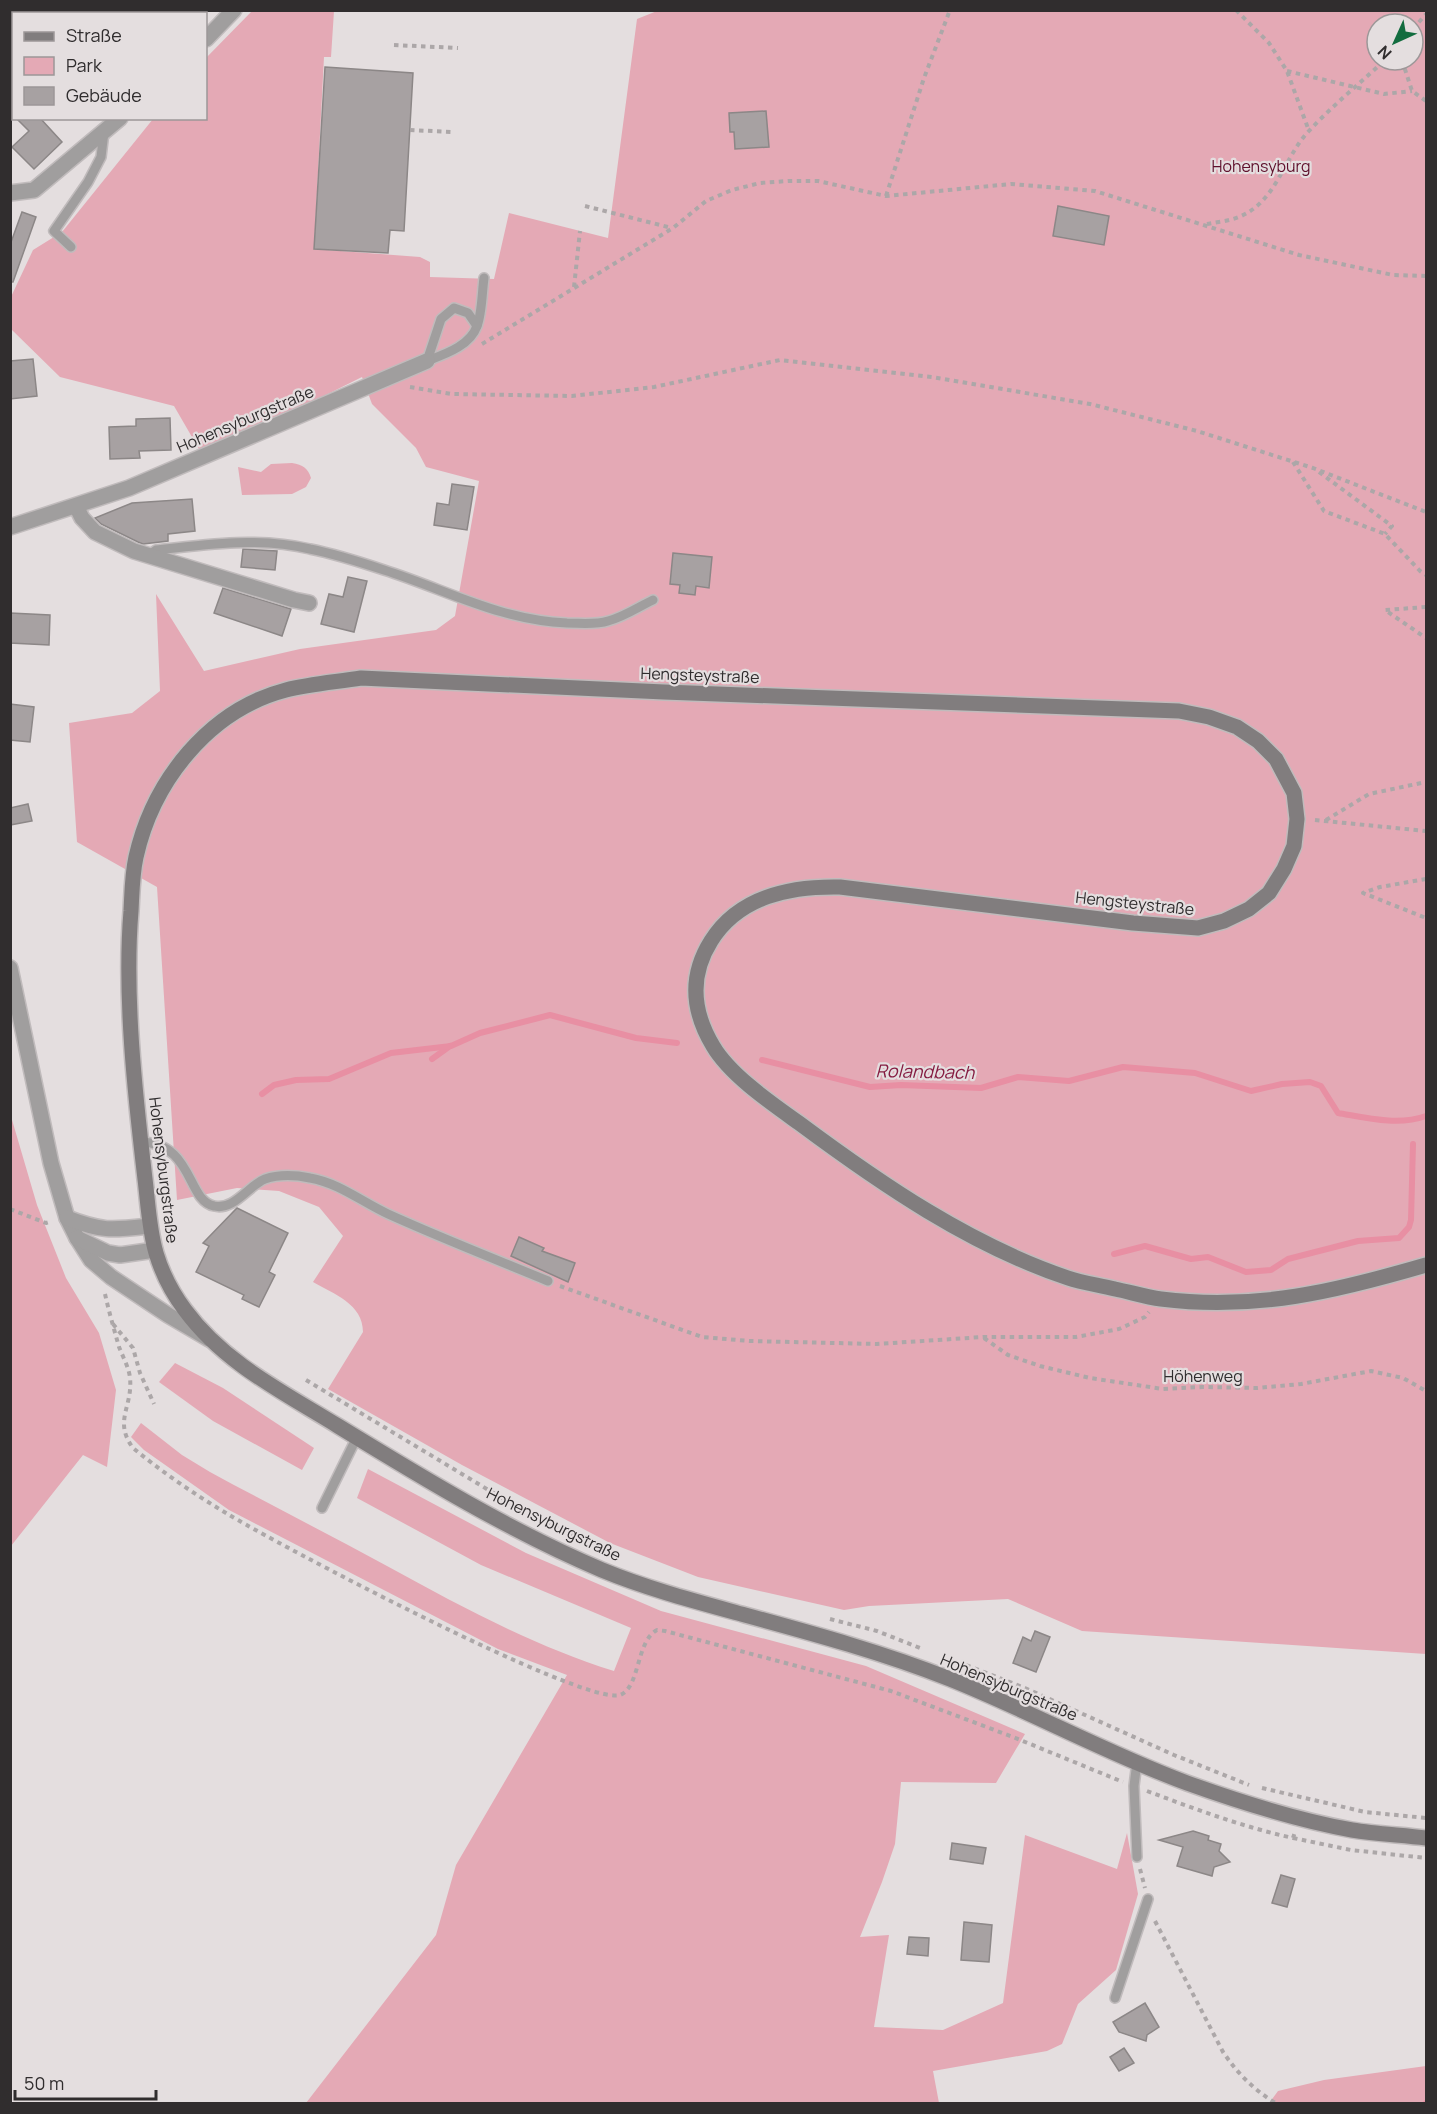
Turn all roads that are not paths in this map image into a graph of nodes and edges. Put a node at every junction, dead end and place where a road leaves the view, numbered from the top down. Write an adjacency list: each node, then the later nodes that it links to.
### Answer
1 (234, 10): 2 (street)
2 (207, 37)
3 (118, 120): 4 (street)
4 (105, 132): 5 (street); 6 (lane)
5 (10, 193)
6 (71, 247)
7 (484, 278): 8 (lane)
8 (477, 326): 9 (lane); 9 (lane)
9 (427, 361): 10 (street, Hohensyburgstraße)
10 (76, 506): 11 (street, Hohensyburgstraße); 12 (street)
11 (10, 527)
12 (148, 556): 13 (lane); 14 (street)
13 (653, 600)
14 (309, 603)
15 (130, 924): 17 (main road, Hohensyburgstraße); 22 (main road, Hengsteystraße)
16 (10, 968): 18 (street)
17 (140, 1142): 19 (main road, Hohensyburgstraße); 23 (lane)
18 (68, 1218): 19 (street); 20 (street)
19 (150, 1226): 21 (main road, Hohensyburgstraße)
20 (77, 1238): 21 (street); 24 (street)
21 (155, 1250): 24 (main road, Hohensyburgstraße)
22 (1426, 1265)
23 (548, 1281)
24 (209, 1339): 25 (main road, Hohensyburgstraße)
25 (357, 1437): 26 (lane); 27 (main road, Hohensyburgstraße)
26 (322, 1508)
27 (1137, 1762): 28 (main road, Hohensyburgstraße); 29 (lane)
28 (1426, 1838)
29 (1137, 1857)
30 (1148, 1899): 31 (lane)
31 (1115, 1998)

